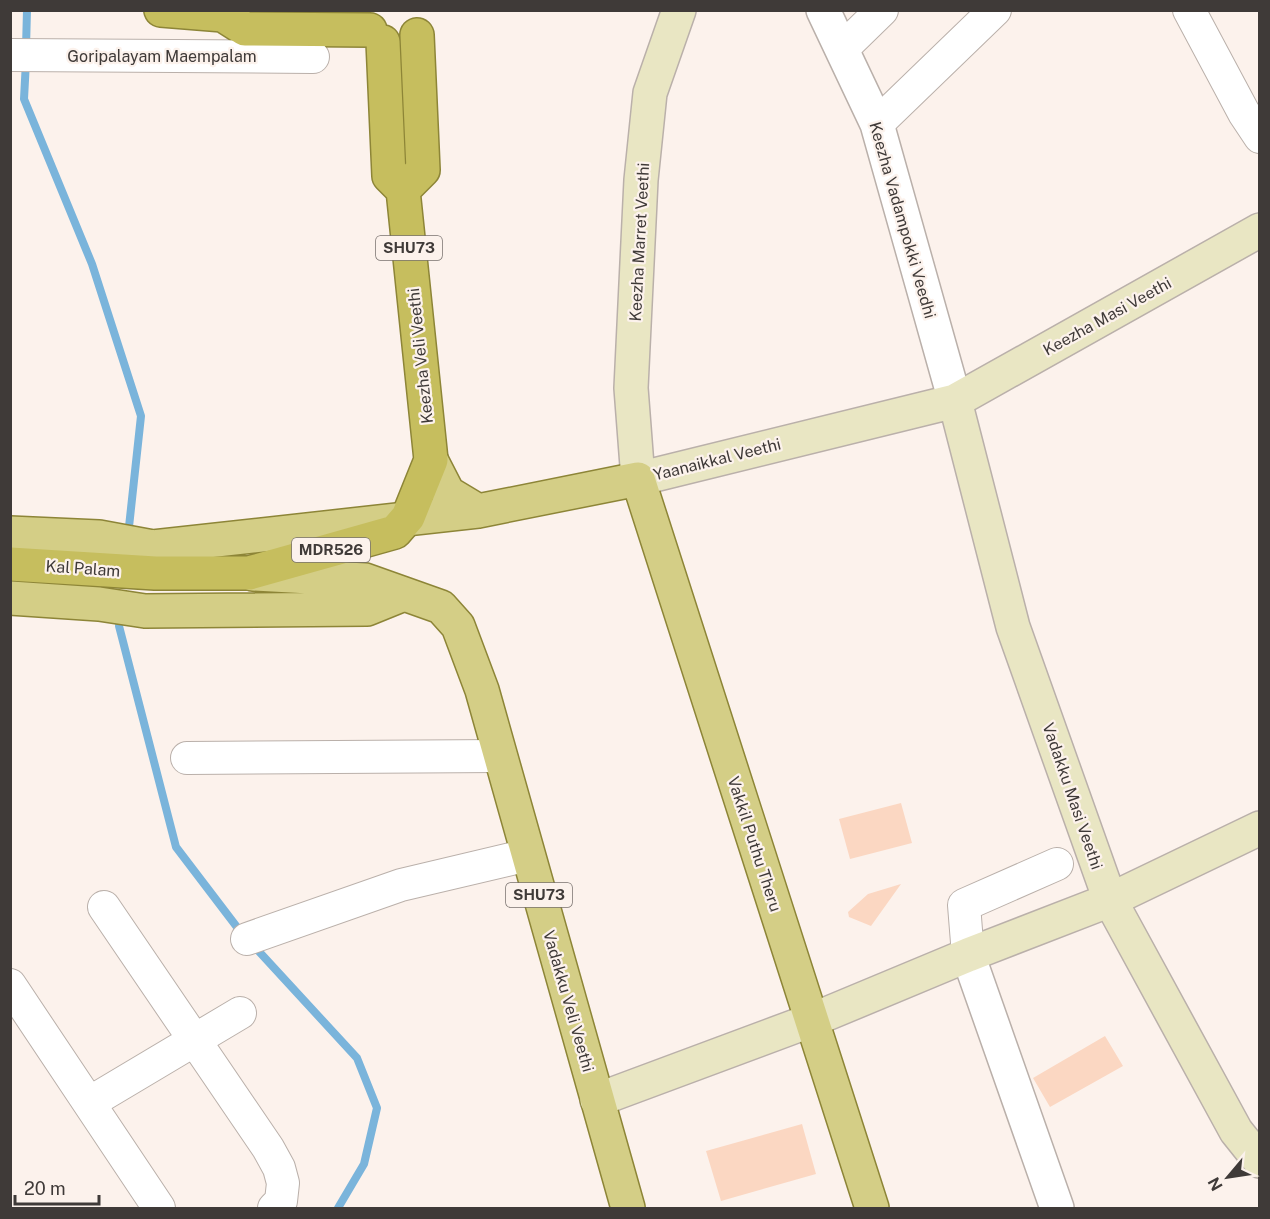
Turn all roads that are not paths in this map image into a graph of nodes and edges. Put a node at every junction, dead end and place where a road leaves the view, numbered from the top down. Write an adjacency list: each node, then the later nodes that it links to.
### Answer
1 (161, 10): 7 (highway)
2 (679, 10): 19 (main road, Keezha Marret Veethi)
3 (823, 10): 10 (street, Keezha Vadampokki Veedhi)
4 (882, 10): 10 (street)
5 (995, 10): 13 (street)
6 (1189, 10): 14 (street)
7 (226, 13): 9 (highway)
8 (421, 23): 9 (highway); 15 (highway)
9 (373, 28): 15 (highway, Keezha Veli Veethi / SHU73)
10 (842, 49): 13 (street, Keezha Vadampokki Veedhi)
11 (10, 55): 12 (street, Goripalayam Maempalam)
12 (313, 57)
13 (878, 124): 17 (street, Keezha Vadampokki Veedhi)
14 (1260, 137)
15 (403, 190): 18 (highway, Keezha Veli Veethi / SHU73)
16 (1260, 230): 17 (main road, Keezha Masi Veethi)
17 (955, 401): 19 (main road, Yaanaikkal Veethi); 34 (main road, Vadakku Masi Veethi)
18 (431, 460): 20 (main road, Keezha Veli Veethi / SHU73); 21 (highway)
19 (638, 479): 20 (main road, Yaanaikkal Veethi); 40 (main road, Vakkil Puthu Theru)
20 (478, 511): 21 (main road, Yaanaikkal Veethi)
21 (408, 517): 23 (main road, Yaanaikkal Veethi); 25 (highway, MDR526)
22 (10, 533): 23 (main road, Yaanaikkal Veethi)
23 (154, 560): 24 (highway, Kal Palam / MDR526); 25 (highway, MDR526)
24 (10, 564)
25 (249, 573): 26 (main road, MDR526)
26 (404, 594): 27 (main road); 28 (main road, MDR526)
27 (10, 598)
28 (458, 626): 29 (main road, Vadakku Veli Veethi / SHU73)
29 (500, 756): 30 (street); 32 (main road, Vadakku Veli Veethi / SHU73)
30 (187, 758)
31 (1260, 828): 34 (main road)
32 (528, 855): 36 (street); 42 (main road, Vadakku Veli Veethi / SHU73)
33 (1057, 864): 37 (street)
34 (1110, 900): 37 (main road); 44 (main road, Vadakku Masi Veethi)
35 (104, 907): 41 (street)
36 (247, 939)
37 (968, 955): 40 (main road); 49 (street)
38 (10, 985): 43 (street)
39 (240, 1013): 41 (street)
40 (812, 1020): 42 (main road); 48 (main road, Vakkil Puthu Theru)
41 (194, 1041): 43 (street); 46 (street)
42 (597, 1100): 47 (main road, Vadakku Veli Veethi / SHU73)
43 (88, 1103): 45 (street)
44 (1260, 1161)
45 (159, 1209)
46 (274, 1209)
47 (628, 1209)
48 (872, 1209)
49 (1057, 1209)

